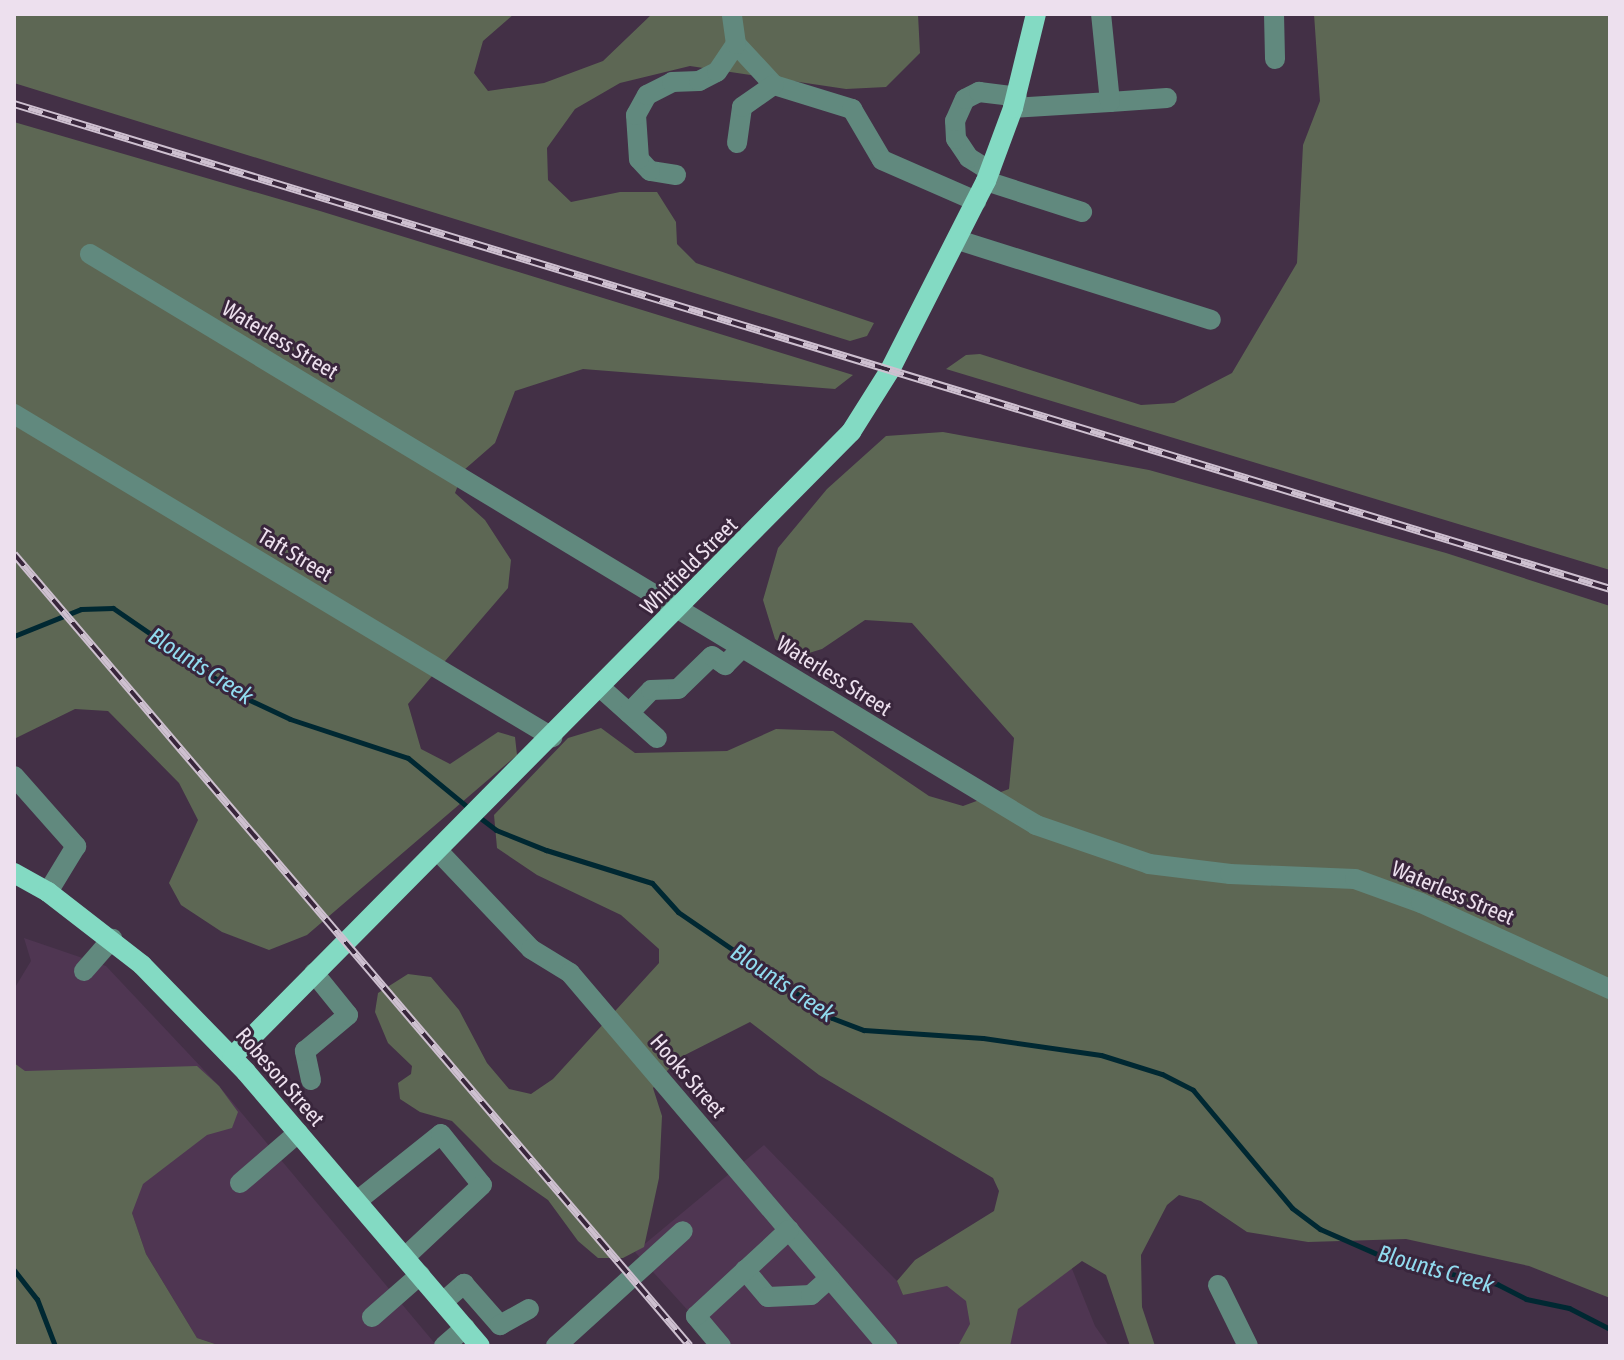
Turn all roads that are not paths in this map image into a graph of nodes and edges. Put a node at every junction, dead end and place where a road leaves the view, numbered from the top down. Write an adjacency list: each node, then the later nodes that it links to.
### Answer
1 (732, 14): 5 (street)
2 (1036, 14): 10 (main road, Whitfield Street)
3 (1101, 14): 9 (street)
4 (1274, 14): 6 (street)
5 (736, 44): 7 (street); 12 (street)
6 (1275, 59)
7 (774, 85): 11 (street); 14 (street)
8 (1167, 98): 9 (street)
9 (1110, 102): 10 (street)
10 (1015, 103): 13 (main road, Whitfield Street); 13 (street)
11 (737, 143)
12 (676, 175)
13 (988, 176): 14 (main road, Whitfield Street); 15 (street)
14 (976, 201): 16 (main road, Whitfield Street)
15 (1082, 212)
16 (958, 240): 18 (street); 20 (main road, Whitfield Street)
17 (90, 254): 20 (street, Waterless Street)
18 (1211, 320)
19 (14, 414): 24 (street, Taft Street)
20 (679, 609): 21 (street, Waterless Street); 22 (main road, Whitfield Street)
21 (742, 648): 23 (street); 33 (street, Waterless Street)
22 (601, 688): 23 (street); 24 (main road, Whitfield Street)
23 (629, 713): 25 (street)
24 (552, 737): 27 (main road, Whitfield Street)
25 (657, 738)
26 (14, 776): 29 (street)
27 (439, 852): 32 (main road, Whitfield Street); 39 (street, Hooks Street)
28 (14, 873): 29 (main road, Robeson Street)
29 (48, 892): 30 (main road, Robeson Street)
30 (112, 939): 31 (street); 34 (main road, Robeson Street)
31 (84, 971)
32 (314, 973): 34 (main road, Whitfield Street); 35 (street)
33 (1610, 989)
34 (232, 1057): 36 (main road, Robeson Street)
35 (311, 1080)
36 (298, 1133): 37 (street); 38 (main road, Robeson Street)
37 (240, 1183)
38 (357, 1201): 41 (main road, Robeson Street); 41 (street)
39 (789, 1230): 42 (street); 44 (street, Hooks Street)
40 (683, 1231): 52 (street)
41 (405, 1257): 43 (main road, Robeson Street)
42 (745, 1270): 44 (street); 53 (street)
43 (420, 1275): 46 (main road, Robeson Street); 48 (street)
44 (830, 1278): 54 (street, Hooks Street)
45 (1218, 1285): 55 (street)
46 (443, 1302): 47 (street); 49 (main road, Robeson Street)
47 (529, 1309)
48 (372, 1317)
49 (465, 1328): 50 (street); 51 (main road, Robeson Street)
50 (444, 1346)
51 (480, 1346)
52 (556, 1346)
53 (721, 1346)
54 (887, 1346)
55 (1248, 1346)

